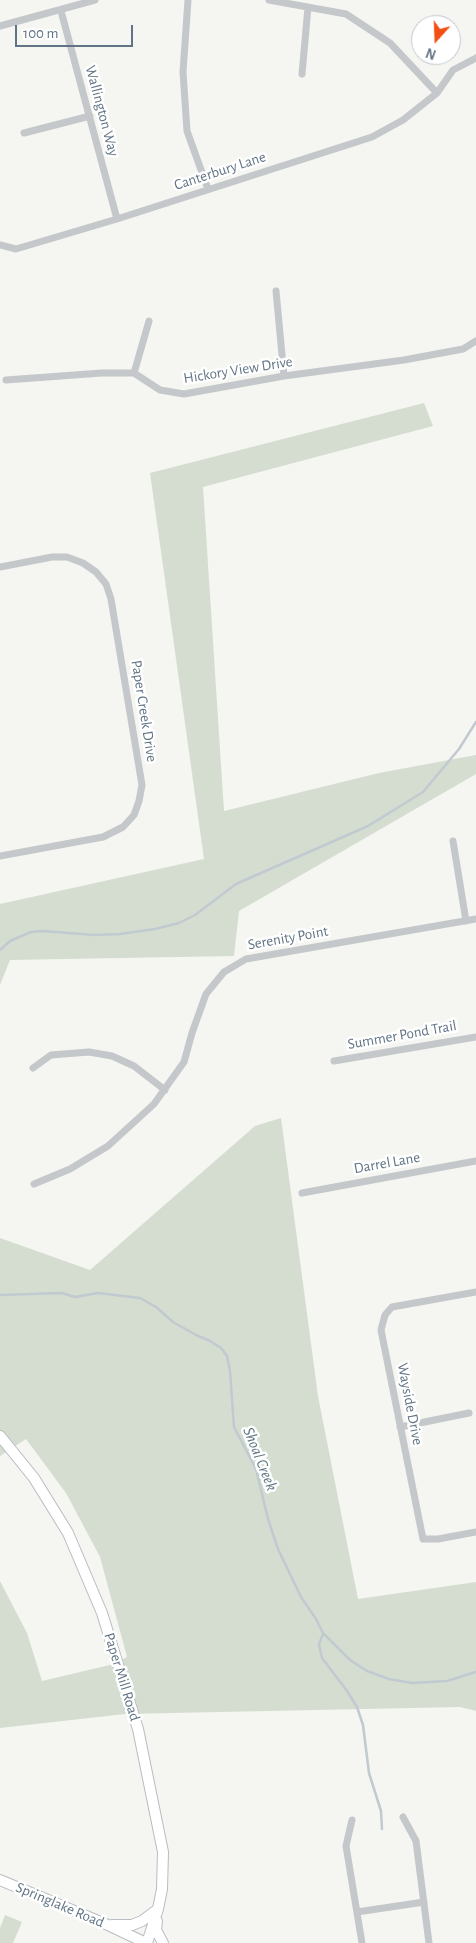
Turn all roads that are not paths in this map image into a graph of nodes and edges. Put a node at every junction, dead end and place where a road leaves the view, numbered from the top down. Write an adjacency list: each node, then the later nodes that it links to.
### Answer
1 (95, 0): 5 (street)
2 (188, 0): 12 (street)
3 (269, 0): 4 (street)
4 (308, 7): 8 (street); 9 (street)
5 (61, 11): 6 (street); 10 (street, Wallington Way)
6 (0, 26)
7 (476, 58): 9 (street, Canterbury Lane)
8 (302, 74)
9 (437, 93): 12 (street, Canterbury Lane)
10 (90, 116): 11 (street); 13 (street, Wallington Way)
11 (24, 132)
12 (208, 189): 13 (street, Canterbury Lane)
13 (117, 219): 14 (street, Canterbury Lane)
14 (0, 245)
15 (276, 290): 19 (street)
16 (149, 321): 18 (street)
17 (476, 341): 19 (street, Hickory View Drive)
18 (134, 373): 19 (street, Hickory View Drive); 20 (street)
19 (284, 376)
20 (6, 380)
21 (0, 567): 23 (street, Paper Creek Drive)
22 (453, 841): 25 (street)
23 (0, 856)
24 (476, 919): 25 (street, Serenity Point)
25 (466, 921): 29 (street, Serenity Point)
26 (476, 1037): 27 (street, Summer Pond Trail)
27 (334, 1061)
28 (33, 1068): 29 (street)
29 (164, 1090): 31 (street, Serenity Point)
30 (476, 1161): 32 (street, Darrel Lane)
31 (34, 1184)
32 (302, 1193)
33 (476, 1292): 35 (street, Wayside Drive)
34 (468, 1413): 35 (street)
35 (400, 1426): 37 (street, Wayside Drive)
36 (0, 1436): 42 (street, Paper Mill Road)
37 (476, 1532)
38 (404, 1817): 41 (street)
39 (352, 1820): 43 (street)
40 (0, 1880): 44 (street, Springlake Road)
41 (424, 1902): 43 (street); 48 (street)
42 (158, 1909): 44 (street); 45 (street, Paper Mill Road); 46 (street)
43 (357, 1912): 47 (street)
44 (108, 1925): 45 (street, Springlake Road)
45 (146, 1943)
46 (163, 1943)
47 (362, 1943)
48 (429, 1943)

